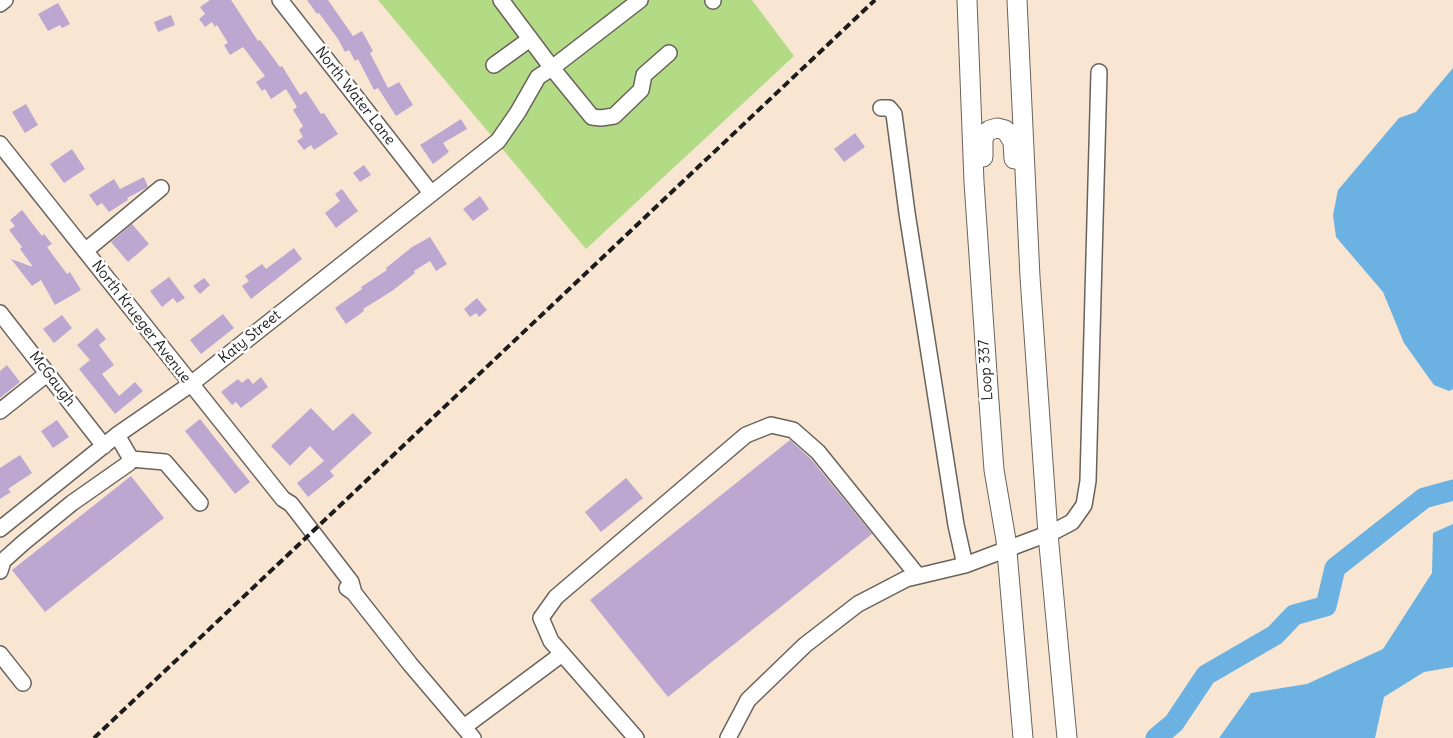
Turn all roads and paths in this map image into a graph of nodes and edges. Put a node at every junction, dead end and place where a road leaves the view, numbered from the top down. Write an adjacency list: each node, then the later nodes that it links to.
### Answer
1 (5, 0): 7 (street)
2 (280, 0): 16 (street, North Water Lane)
3 (501, 0): 8 (street)
4 (640, 0): 11 (street, Katy Street)
5 (967, 0): 22 (main road, Loop 337)
6 (1017, 0): 21 (main road)
7 (0, 4)
8 (530, 39): 10 (street); 11 (street)
9 (669, 53): 11 (street)
10 (494, 65)
11 (552, 68): 16 (street, Katy Street)
12 (1099, 72): 29 (street)
13 (881, 108): 31 (street)
14 (0, 144): 17 (street, North Krueger Avenue)
15 (161, 188): 17 (street)
16 (431, 193): 20 (street, Katy Street)
17 (85, 250): 20 (street, North Krueger Avenue)
18 (0, 312): 19 (street, McGaugh)
19 (48, 373): 23 (street); 25 (street, McGaugh)
20 (190, 384): 24 (street, Katy Street); 38 (street, North Krueger Avenue)
21 (1038, 386): 22 (main road); 29 (main road)
22 (988, 388): 30 (main road, Loop 337)
23 (0, 411)
24 (117, 435): 25 (street, Katy Street); 26 (street)
25 (104, 446): 28 (street, Katy Street)
26 (131, 459): 27 (street); 32 (street)
27 (200, 503)
28 (0, 529)
29 (1048, 534): 30 (street); 37 (main road)
30 (1007, 550): 31 (street); 41 (main road, Loop 337)
31 (965, 565): 33 (street)
32 (0, 571)
33 (918, 576): 35 (street); 40 (street)
34 (0, 654): 36 (street)
35 (562, 654): 38 (street); 39 (street)
36 (23, 683)
37 (1066, 731)
38 (468, 732)
39 (636, 738)
40 (728, 738)
41 (1023, 738)

